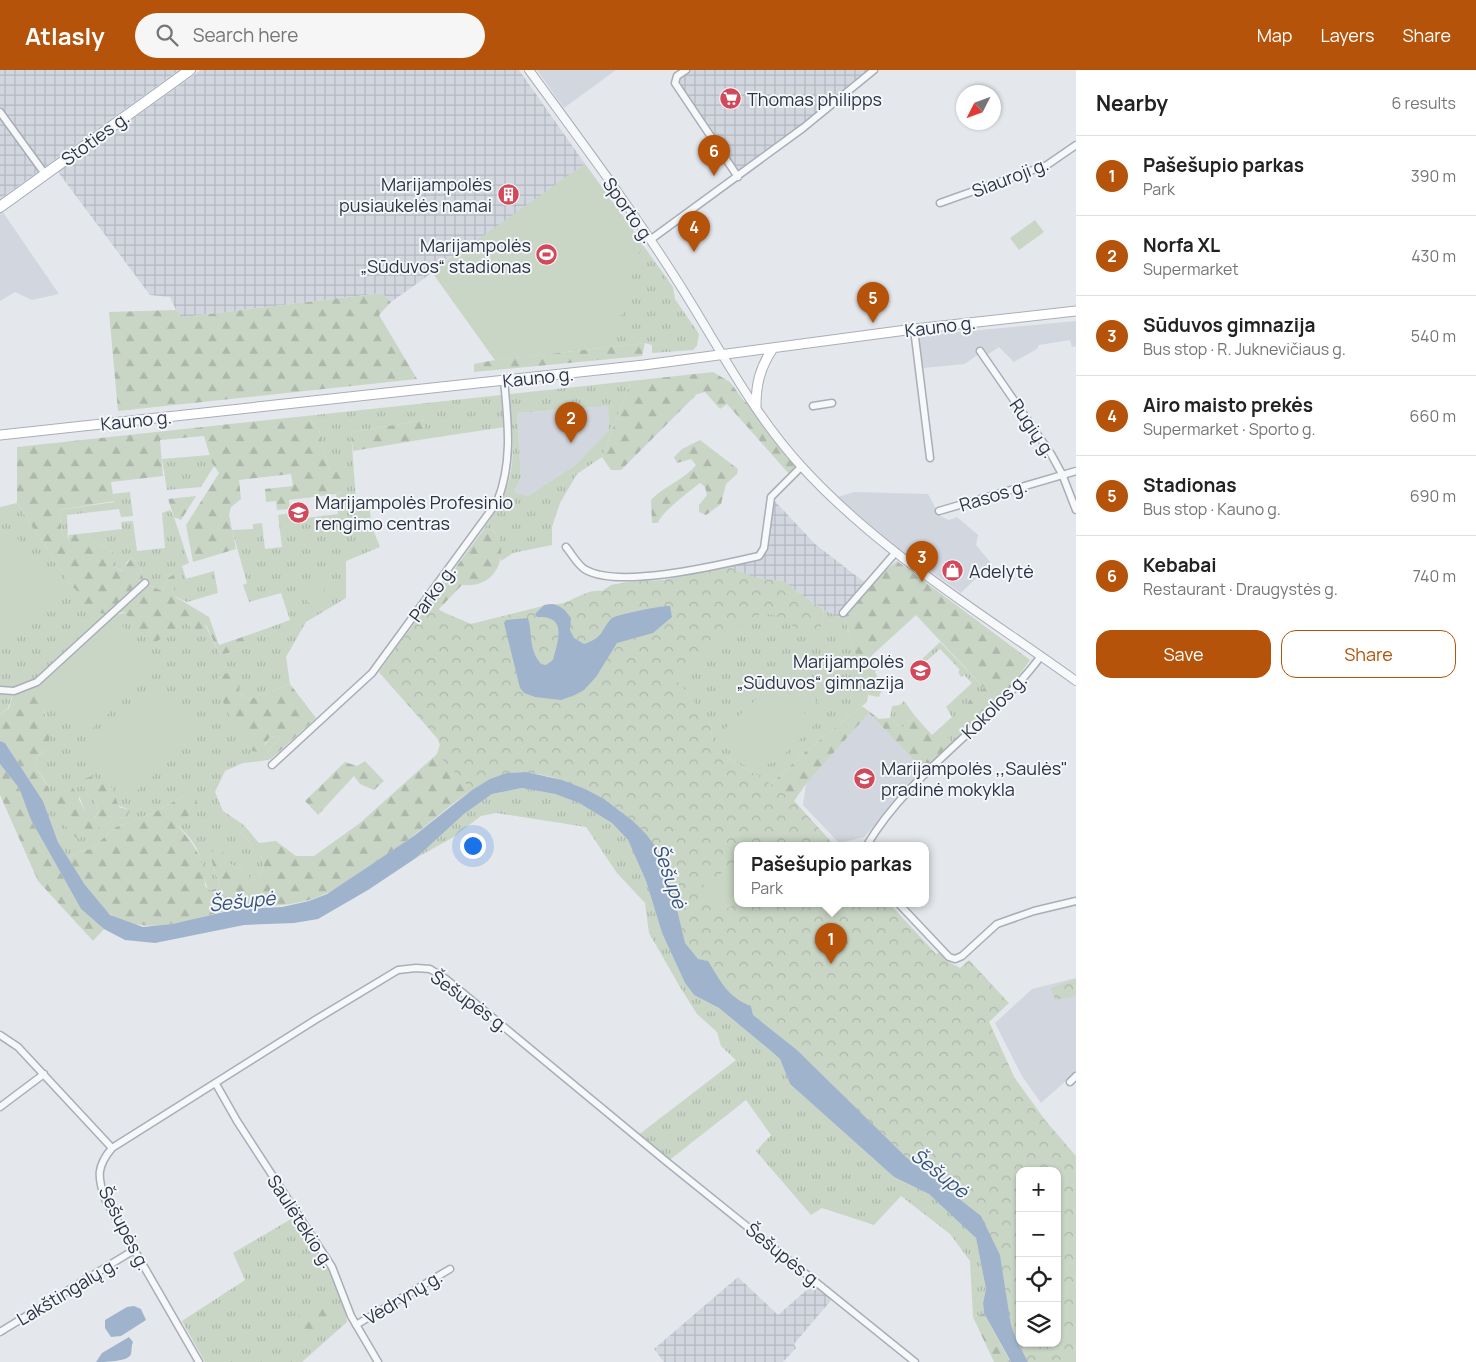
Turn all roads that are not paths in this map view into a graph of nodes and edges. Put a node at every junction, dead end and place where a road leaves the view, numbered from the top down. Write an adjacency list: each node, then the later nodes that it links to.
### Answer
1 (190, 70): 7 (main road, Stoties g.)
2 (529, 70): 11 (street, Sporto g.)
3 (686, 70): 8 (street)
4 (874, 70): 8 (street)
5 (0, 112): 7 (street)
6 (1076, 144): 9 (street, Siauroji g.)
7 (45, 174): 10 (main road, Stoties g.)
8 (738, 177): 11 (street)
9 (940, 203)
10 (0, 207)
11 (650, 240): 16 (street, Sporto g.)
12 (1076, 311): 13 (main road, Kauno g.)
13 (914, 329): 14 (main road, Kauno g.); 22 (street)
14 (774, 348): 16 (main road, Kauno g.); 20 (main road)
15 (980, 352): 25 (street, Rugių g.)
16 (722, 355): 17 (main road, Kauno g.); 20 (street, Sporto g.)
17 (504, 380): 21 (main road, Kauno g.); 35 (street, Parko g.)
18 (832, 403): 19 (street)
19 (813, 406)
20 (756, 407): 23 (street, Sporto g.)
21 (0, 435)
22 (930, 458)
23 (802, 467): 28 (street); 29 (street, Sporto g.)
24 (1076, 471): 25 (street, Rasos g.)
25 (1062, 474): 26 (street, Rugių g.); 27 (street, Rasos g.)
26 (1076, 510)
27 (939, 511)
28 (566, 547)
29 (896, 552): 31 (street); 32 (street, Sporto g.)
30 (145, 583): 34 (street)
31 (842, 613)
32 (1041, 656): 33 (street, Sporto g.); 36 (street, Kokolos g.)
33 (1076, 681)
34 (0, 690)
35 (272, 765)
36 (869, 842)
37 (1076, 901): 38 (street)
38 (902, 907)
39 (0, 1035): 40 (street)
40 (44, 1074): 44 (street); 45 (street)
41 (1076, 1076): 42 (street)
42 (1070, 1082)
43 (216, 1084): 45 (street, Šešupės g.); 48 (street, Saulėtekio g.); 52 (street, Šešupės g.)
44 (0, 1107)
45 (112, 1148): 46 (street, Šešupės g.)
46 (134, 1250): 49 (street, Lakštingalų g.); 50 (street, Šešupės g.)
47 (450, 1269): 48 (street, Vėdrynų g.)
48 (356, 1325): 51 (street, Saulėtekio g.)
49 (0, 1332)
50 (199, 1362)
51 (378, 1362)
52 (915, 1362)

